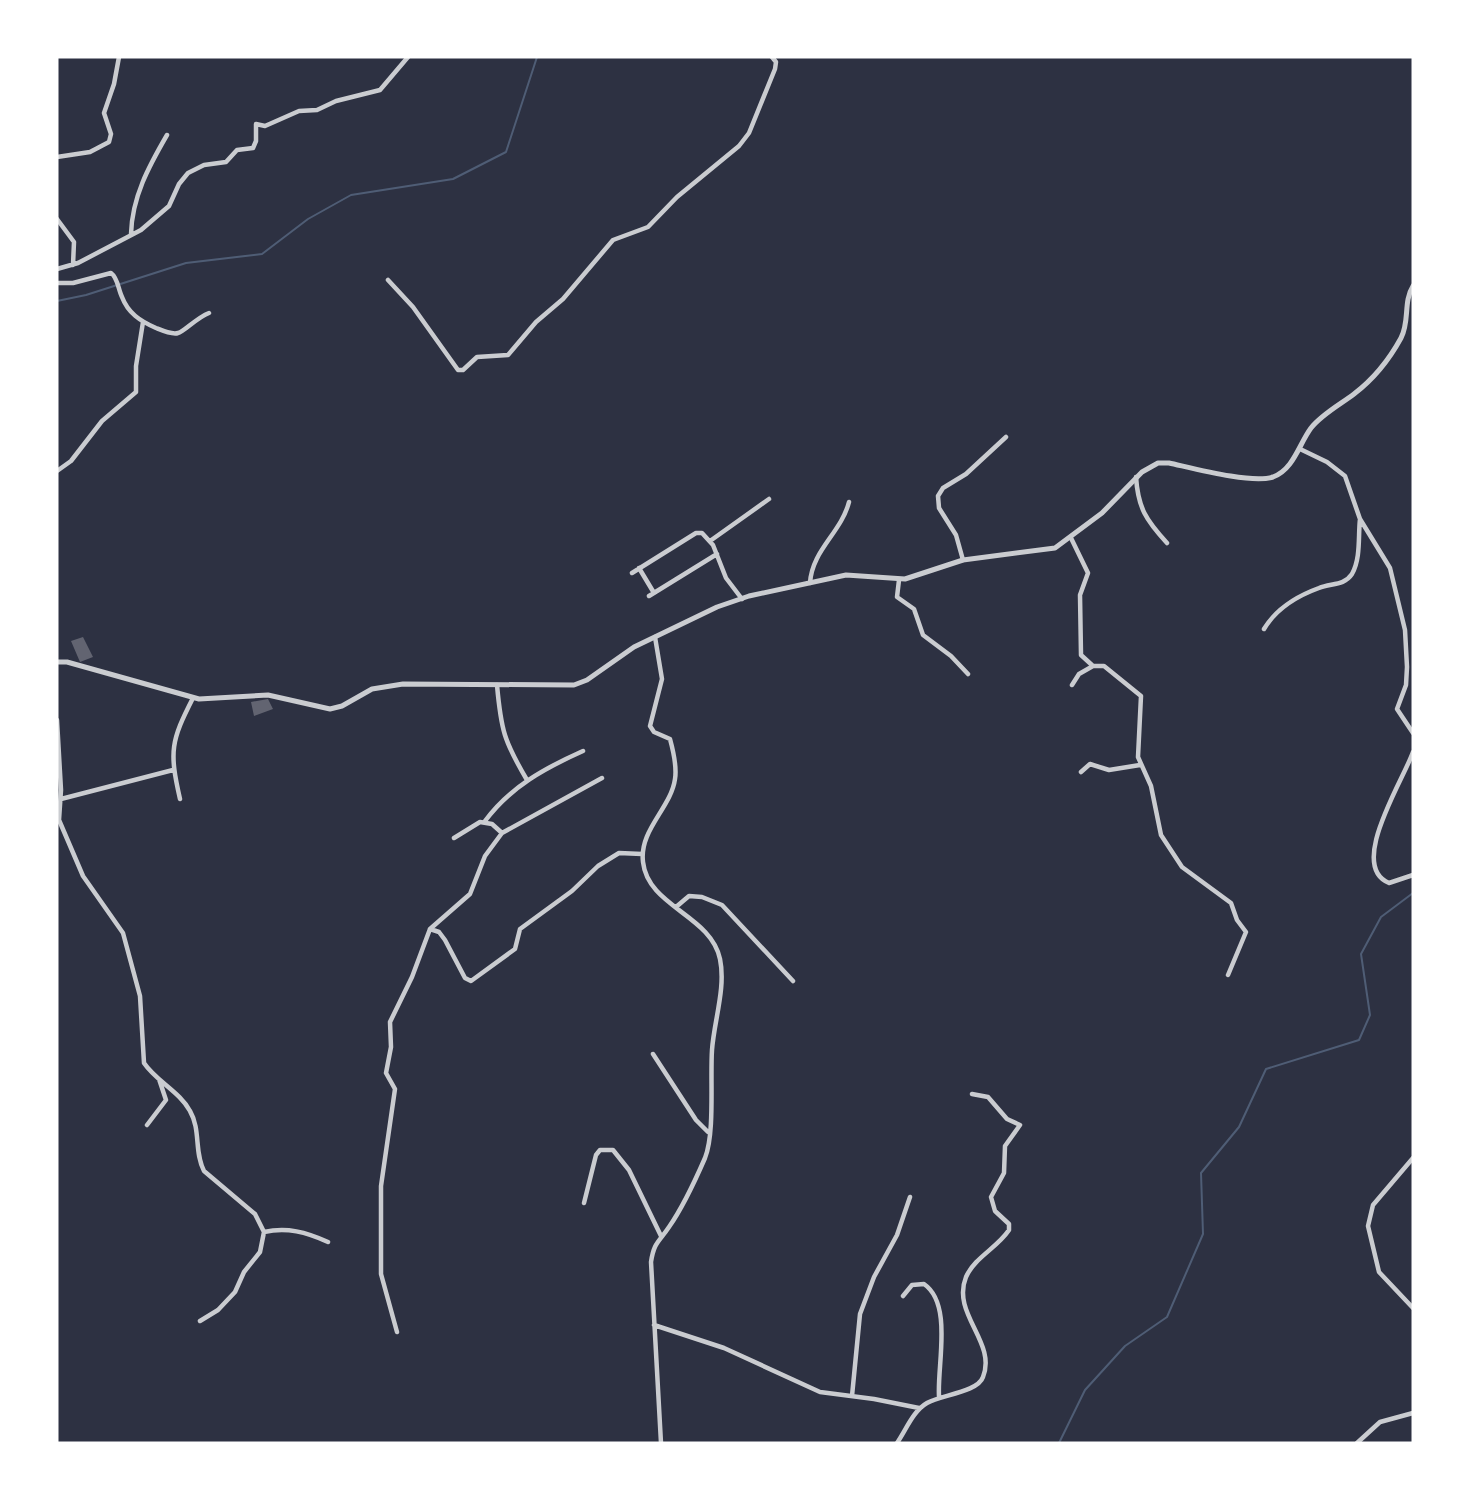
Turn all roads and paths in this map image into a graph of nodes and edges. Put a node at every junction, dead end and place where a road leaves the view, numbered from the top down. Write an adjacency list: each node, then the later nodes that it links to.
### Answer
1 (119, 57): 5 (street)
2 (408, 57): 7 (street)
3 (772, 57): 10 (street)
4 (167, 135): 7 (street)
5 (57, 157)
6 (57, 219): 8 (street)
7 (131, 234): 8 (street)
8 (73, 265): 9 (street)
9 (57, 269)
10 (388, 279)
11 (57, 283): 14 (street)
12 (1413, 286): 16 (street)
13 (209, 313): 14 (street)
14 (143, 322): 17 (street)
15 (1006, 437): 26 (street)
16 (1300, 449): 18 (street); 21 (street)
17 (57, 471)
18 (1136, 477): 22 (street); 24 (street)
19 (769, 499): 23 (street)
20 (849, 502): 30 (street)
21 (1360, 519): 32 (street); 41 (street)
22 (1071, 538): 26 (street); 35 (street)
23 (710, 541): 25 (street); 27 (street)
24 (1167, 543)
25 (717, 554): 27 (street); 31 (street)
26 (963, 560): 29 (street)
27 (639, 568): 28 (street)
28 (632, 573)
29 (899, 580): 30 (street); 36 (street)
30 (810, 583): 31 (street)
31 (742, 599): 33 (street)
32 (1264, 630)
33 (655, 637): 38 (street); 54 (street)
34 (57, 662): 39 (street)
35 (1093, 666): 37 (street); 44 (street)
36 (968, 674)
37 (1072, 684)
38 (497, 685): 39 (street); 48 (street)
39 (193, 698): 45 (street)
40 (57, 720): 49 (street)
41 (1413, 733)
42 (583, 751): 48 (street)
43 (1413, 752): 55 (street)
44 (1140, 765): 46 (street); 58 (street)
45 (173, 770): 49 (street); 50 (street)
46 (1081, 772)
47 (602, 778): 52 (street)
48 (528, 780): 51 (street)
49 (61, 799): 61 (street)
50 (180, 799)
51 (485, 821): 52 (street); 53 (street)
52 (502, 833): 57 (street)
53 (454, 837)
54 (642, 854): 56 (street); 57 (street)
55 (1413, 875)
56 (676, 907): 59 (street); 64 (street)
57 (430, 929): 75 (street)
58 (1228, 975)
59 (793, 981)
60 (653, 1054): 64 (street)
61 (159, 1079): 63 (street); 68 (street)
62 (972, 1094): 77 (street)
63 (147, 1125)
64 (708, 1132): 69 (street)
65 (1413, 1158): 72 (street)
66 (910, 1197): 76 (street)
67 (584, 1203): 69 (street)
68 (264, 1232): 70 (street); 73 (street)
69 (661, 1236): 74 (street)
70 (328, 1242)
71 (903, 1296): 77 (street)
72 (1413, 1308)
73 (200, 1321)
74 (654, 1325): 76 (street); 80 (street)
75 (397, 1332)
76 (852, 1396): 78 (street)
77 (939, 1396): 78 (street)
78 (919, 1408): 81 (street)
79 (1413, 1413): 82 (street)
80 (661, 1443)
81 (897, 1443)
82 (1357, 1443)

